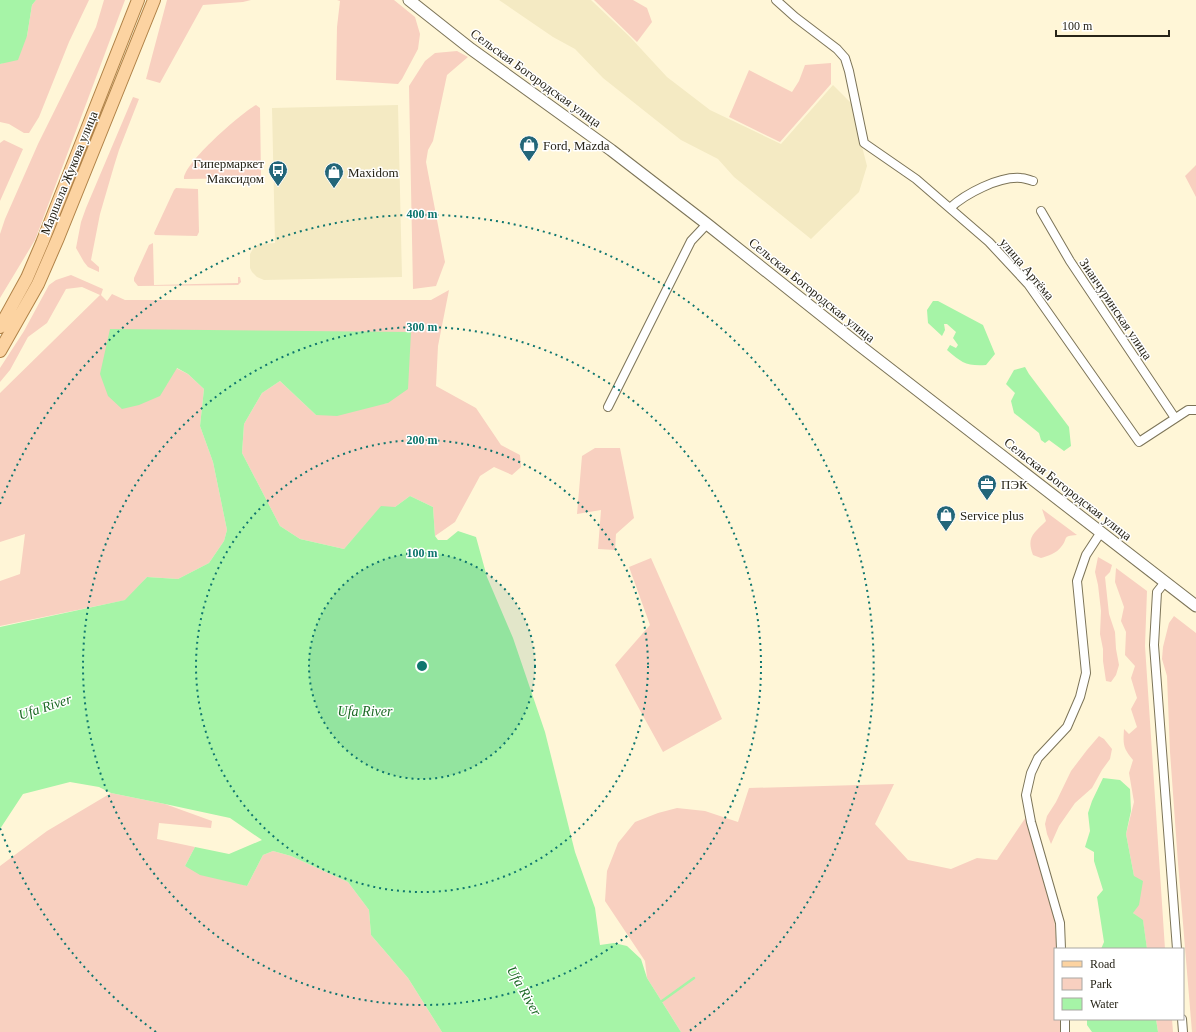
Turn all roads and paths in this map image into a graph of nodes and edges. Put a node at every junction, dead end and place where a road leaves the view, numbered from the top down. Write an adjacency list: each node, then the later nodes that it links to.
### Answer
1 (138, 0): 9 (main road, Маршала Жукова улица)
2 (154, 0): 10 (main road, Маршала Жукова улица)
3 (409, 0): 8 (main road, Сельская Богородская улица)
4 (776, 0): 6 (street, улица Артёма)
5 (1033, 181): 6 (street)
6 (950, 208): 13 (street, улица Артёма)
7 (1041, 211): 13 (street, Зианчуринская улица)
8 (707, 224): 11 (street); 14 (main road, Сельская Богородская улица)
9 (0, 327)
10 (0, 350)
11 (608, 407)
12 (1196, 410): 13 (street)
13 (1175, 418)
14 (1101, 532): 15 (main road, Сельская Богородская улица); 17 (street)
15 (1165, 582): 16 (main road, Сельская Богородская улица); 18 (street)
16 (1196, 606)
17 (1062, 948)
18 (1177, 948)
19 (1066, 1020): 21 (street)
20 (1182, 1020): 22 (street)
21 (1065, 1032)
22 (1183, 1032)

